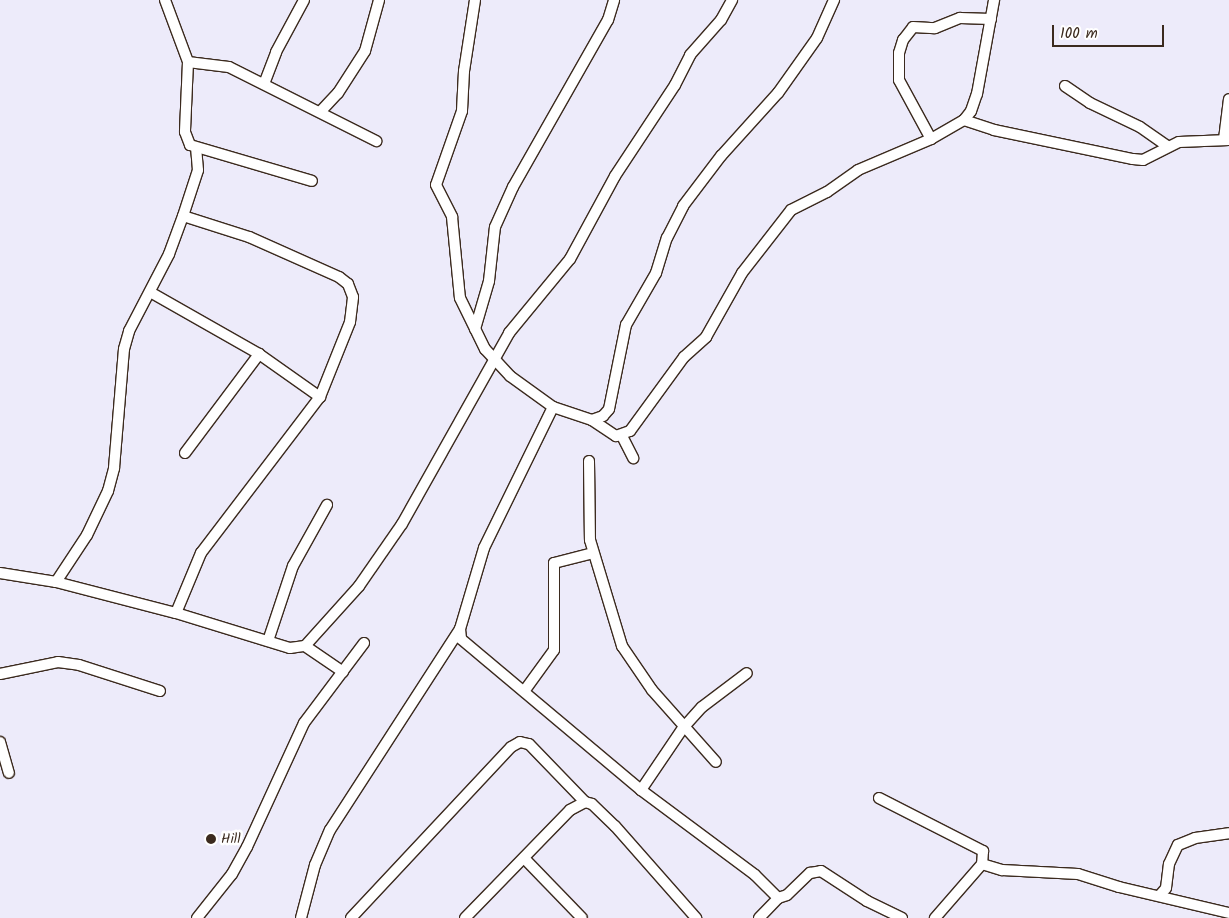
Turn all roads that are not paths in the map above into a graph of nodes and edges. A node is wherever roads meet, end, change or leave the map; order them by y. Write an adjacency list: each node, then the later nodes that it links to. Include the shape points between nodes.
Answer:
1 (165, 0): 10 (street)
2 (304, 0): 11 (street, via 276,52)
3 (379, 0): 14 (street, via 365,52 338,93)
4 (474, 0): 24 (street, via 462,112 436,185 452,217 460,298)
5 (614, 0): 24 (street, via 608,20 513,186 495,227 488,281)
6 (732, 0): 26 (street, via 720,20 690,55 675,85 615,176 570,259 509,334)
7 (834, 0): 29 (street, via 817,38 778,93 721,156 683,206 667,238 656,273 626,325 609,409 603,416)
8 (994, 0): 9 (street)
9 (990, 19): 15 (street, via 977,94 971,112); 16 (street, via 960,18 935,28 913,28 903,40 899,53 899,80)
10 (188, 62): 11 (street, via 229,67); 20 (street, via 185,132 190,145)
11 (264, 84): 14 (street)
12 (1065, 86): 19 (street, via 1090,103 1140,127)
13 (1229, 99): 17 (street)
14 (321, 111): 18 (street)
15 (964, 120): 16 (street); 19 (street, via 994,130 1133,159 1143,160)
16 (931, 139): 30 (street, via 858,170 827,192 791,210 742,273 706,337 684,357 642,416)
17 (1227, 140): 19 (street, via 1195,139)
18 (376, 141)
19 (1167, 146)
20 (196, 148): 21 (street); 22 (street, via 198,170)
21 (312, 181)
22 (183, 216): 23 (street); 27 (street, via 249,237 348,284 353,297 350,322)
23 (150, 292): 25 (street); 37 (street, via 129,331 124,349 114,468 108,490 87,535)
24 (475, 329): 26 (street)
25 (259, 354): 27 (street); 31 (street)
26 (493, 360): 28 (street, via 529,392); 42 (street, via 402,524 358,586)
27 (320, 397): 38 (street, via 201,553)
28 (553, 407): 29 (street); 39 (street, via 484,548)
29 (592, 420): 30 (street, via 616,436)
30 (622, 436): 32 (street)
31 (185, 452)
32 (633, 458)
33 (589, 461): 35 (street, via 589,528)
34 (327, 505): 40 (street, via 294,566)
35 (593, 553): 46 (street, via 554,563 554,650); 48 (street, via 625,652)
36 (0, 573): 37 (street)
37 (56, 582): 38 (street)
38 (176, 613): 40 (street)
39 (460, 629): 46 (street, via 462,639); 63 (street, via 330,830 314,865)
40 (268, 642): 42 (street, via 290,648)
41 (364, 643): 43 (street)
42 (305, 646): 43 (street)
43 (343, 672): 62 (street, via 304,723 260,822 232,874)
44 (748, 673): 48 (street, via 702,707)
45 (0, 674): 47 (street, via 58,662)
46 (525, 690): 52 (street)
47 (160, 691)
48 (683, 728): 50 (street); 52 (street)
49 (0, 742): 51 (street)
50 (716, 762)
51 (9, 773)
52 (642, 790): 59 (street, via 755,875)
53 (879, 798): 57 (street, via 975,846 984,856)
54 (585, 802): 56 (street, via 570,810); 64 (street, via 529,744 520,742 511,747); 66 (street, via 592,804 615,826)
55 (1229, 833): 58 (street, via 1195,838 1178,845 1168,864 1166,888)
56 (524, 858): 61 (street); 65 (street)
57 (982, 864): 58 (street, via 1002,870 1078,874); 69 (street)
58 (1160, 895): 60 (street)
59 (778, 898): 67 (street); 68 (street, via 787,895 810,873 821,871 867,901)
60 (1229, 912)
61 (580, 917)
62 (197, 918)
63 (301, 918)
64 (351, 918)
65 (465, 918)
66 (696, 918)
67 (759, 918)
68 (902, 918)
69 (935, 918)

